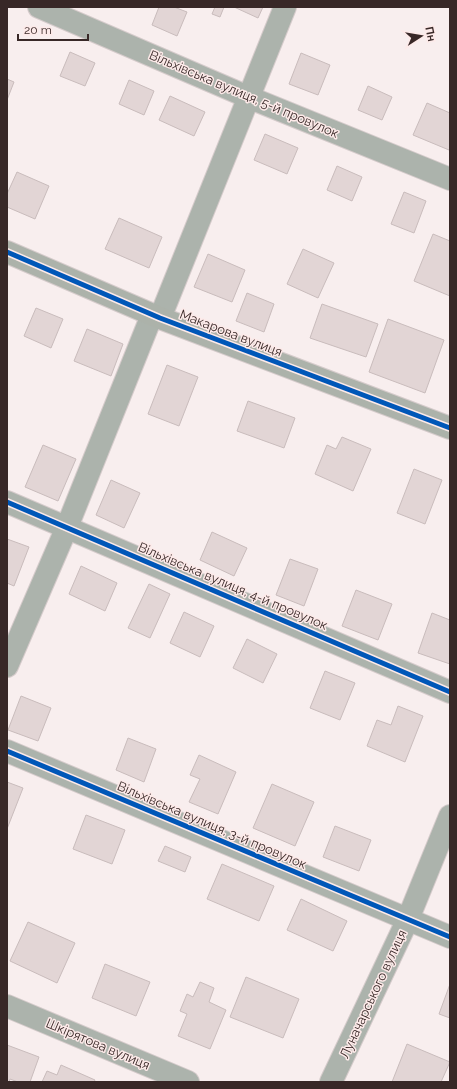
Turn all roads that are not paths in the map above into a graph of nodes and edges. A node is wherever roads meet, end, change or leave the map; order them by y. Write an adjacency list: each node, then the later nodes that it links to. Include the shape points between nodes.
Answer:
1 (39, 7): 3 (street, Вільхівська вулиця, 5-й провулок)
2 (285, 7): 3 (street)
3 (248, 97): 4 (street, Вільхівська вулиця, 5-й провулок); 6 (street)
4 (450, 179)
5 (7, 252): 6 (street, Макарова вулиця)
6 (156, 317): 7 (street, Макарова вулиця); 9 (street)
7 (450, 428)
8 (7, 502): 9 (street, Вільхівська вулиця, 4-й провулок)
9 (67, 527): 10 (street); 11 (street, Вільхівська вулиця, 4-й провулок)
10 (7, 666)
11 (450, 692)
12 (7, 751): 14 (street, Вільхівська вулиця, 3-й провулок)
13 (450, 816): 14 (street, Луначарського вулиця)
14 (408, 919): 15 (street, Вільхівська вулиця, 3-й провулок); 18 (street, Луначарського вулиця)
15 (450, 936)
16 (7, 1006): 17 (street, Шкірятова вулиця)
17 (188, 1082)
18 (331, 1082)

